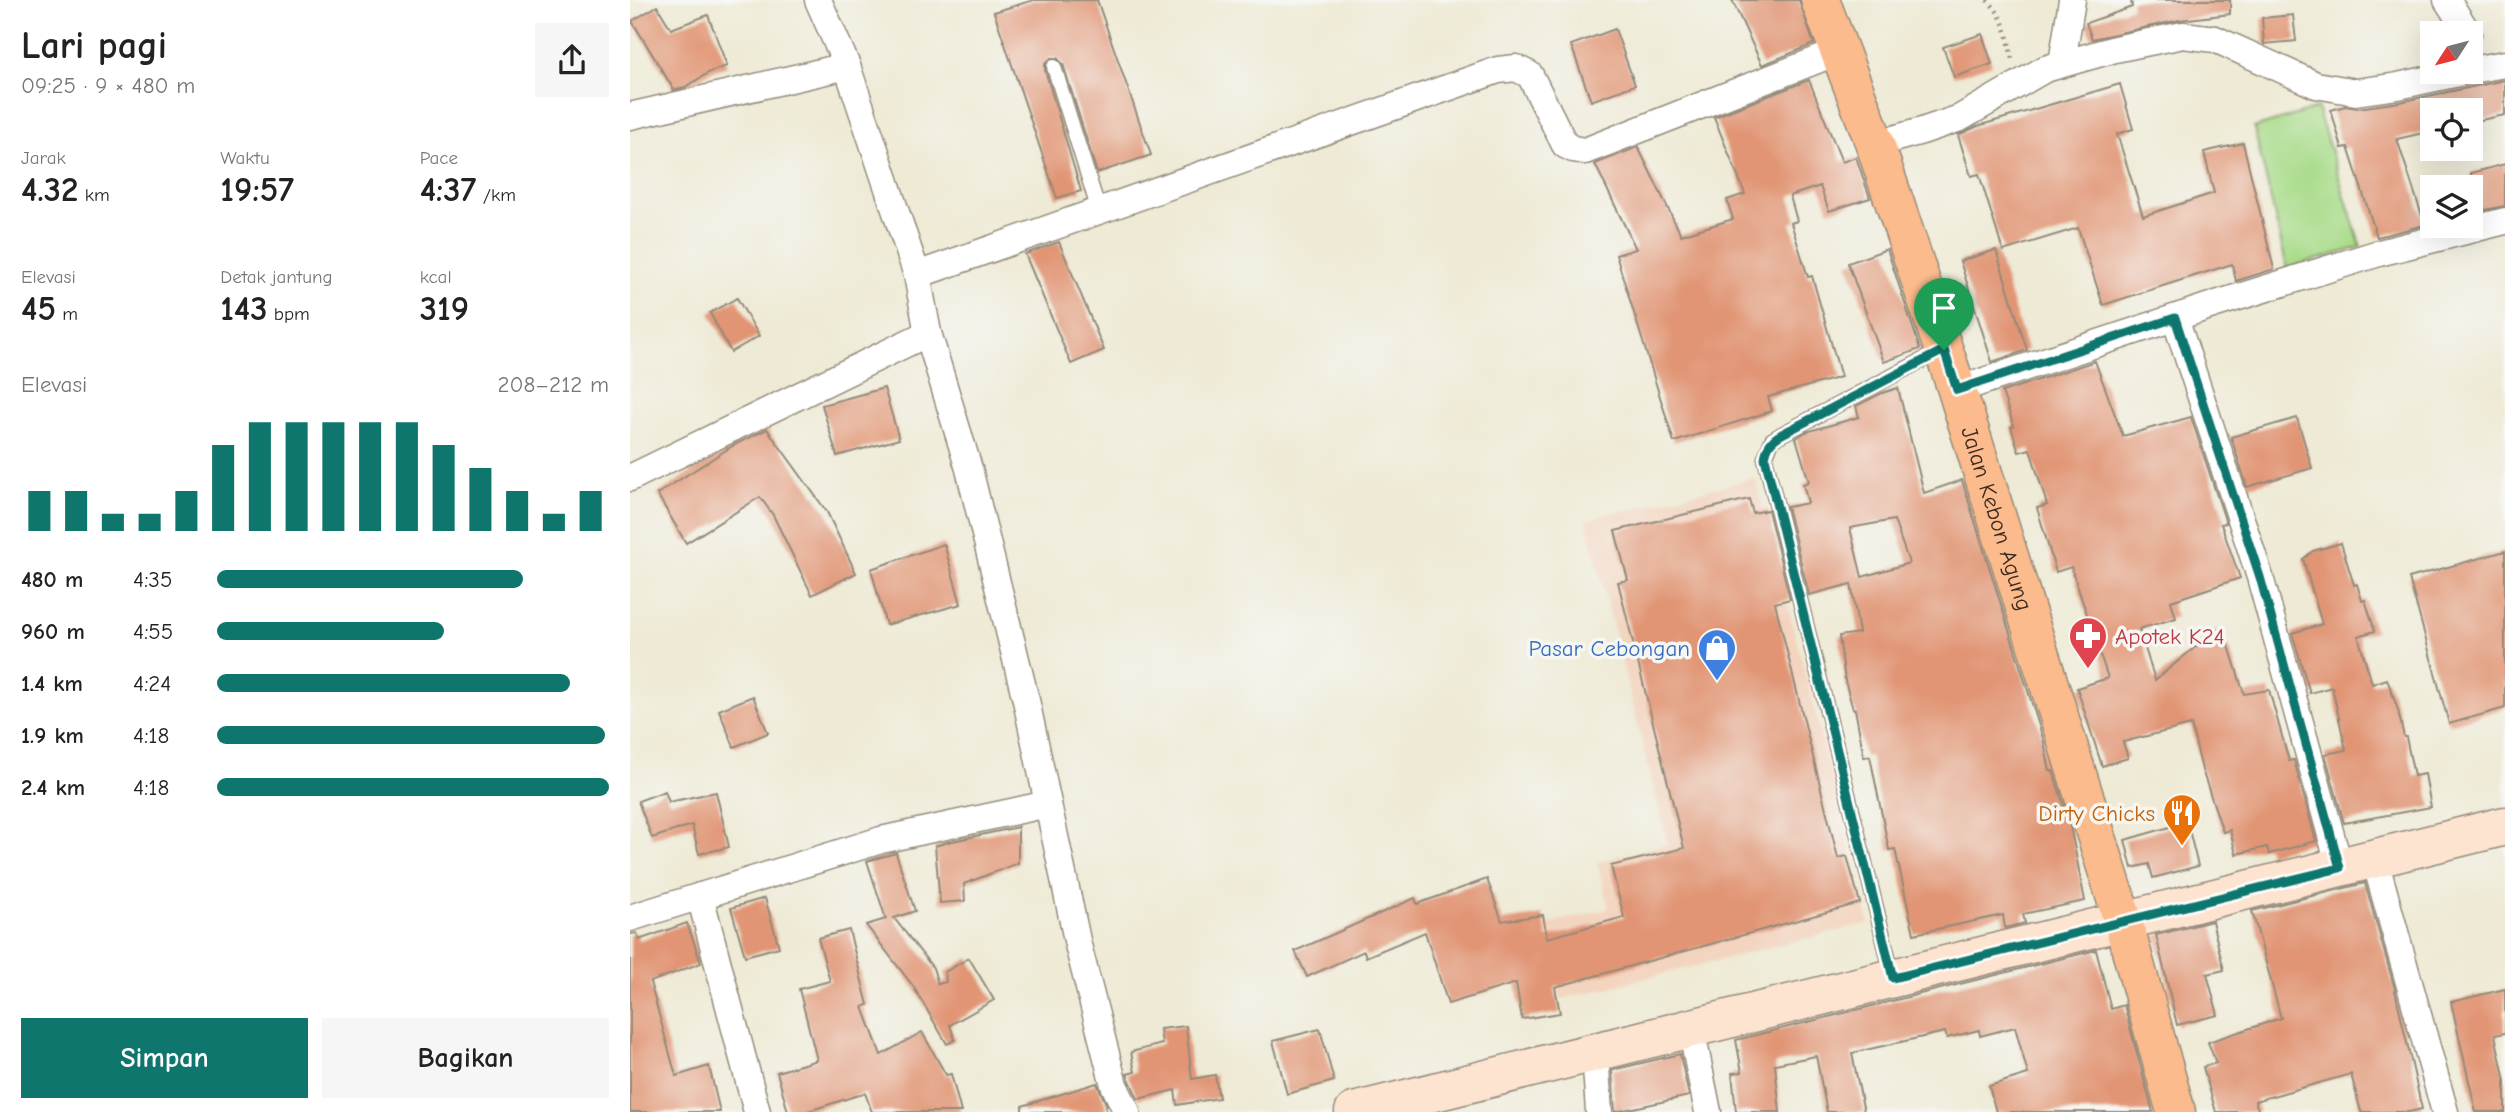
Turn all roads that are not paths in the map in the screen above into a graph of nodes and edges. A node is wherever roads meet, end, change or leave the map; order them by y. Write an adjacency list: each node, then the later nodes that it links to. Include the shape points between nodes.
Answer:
1 (818, 0): 8 (street)
2 (1819, 0): 6 (main road, Jalan Kebon Agung)
3 (2072, 0): 7 (street)
4 (2447, 0): 5 (street)
5 (2460, 21)
6 (1839, 51): 12 (main road, Jalan Kebon Agung); 13 (street, via 1585,151 1565,145 1530,75 1516,68 1498,70)
7 (2062, 63): 10 (street, via 2183,34 2215,39 2316,85 2356,92); 12 (street, via 1960,118)
8 (847, 65): 11 (street); 15 (street)
9 (1054, 66): 13 (lane)
10 (2420, 81)
11 (630, 116)
12 (1875, 144): 18 (main road, Jalan Kebon Agung)
13 (1099, 211): 15 (street)
14 (2505, 221): 16 (street, via 2379,253)
15 (917, 275): 17 (street)
16 (2175, 318): 19 (street); 23 (street)
17 (928, 333): 20 (street); 21 (street, via 969,469)
18 (1944, 350): 19 (main road, Jalan Kebon Agung); 27 (lane, via 1772,440 1765,458)
19 (1957, 390): 26 (main road, Jalan Kebon Agung)
20 (630, 478)
21 (1048, 804): 24 (street, via 881,840); 31 (street, via 1087,983 1114,1085)
22 (2505, 826): 23 (main road)
23 (2358, 864): 26 (main road); 36 (street)
24 (700, 896): 25 (street); 30 (street)
25 (630, 918)
26 (2123, 921): 27 (main road); 35 (main road, Jalan Kebon Agung)
27 (1893, 978): 28 (main road)
28 (1691, 1028): 29 (main road); 34 (street)
29 (1595, 1052): 32 (main road); 33 (street)
30 (757, 1112)
31 (1127, 1112)
32 (1354, 1112)
33 (1599, 1112)
34 (1708, 1112)
35 (2176, 1112)
36 (2445, 1112)

